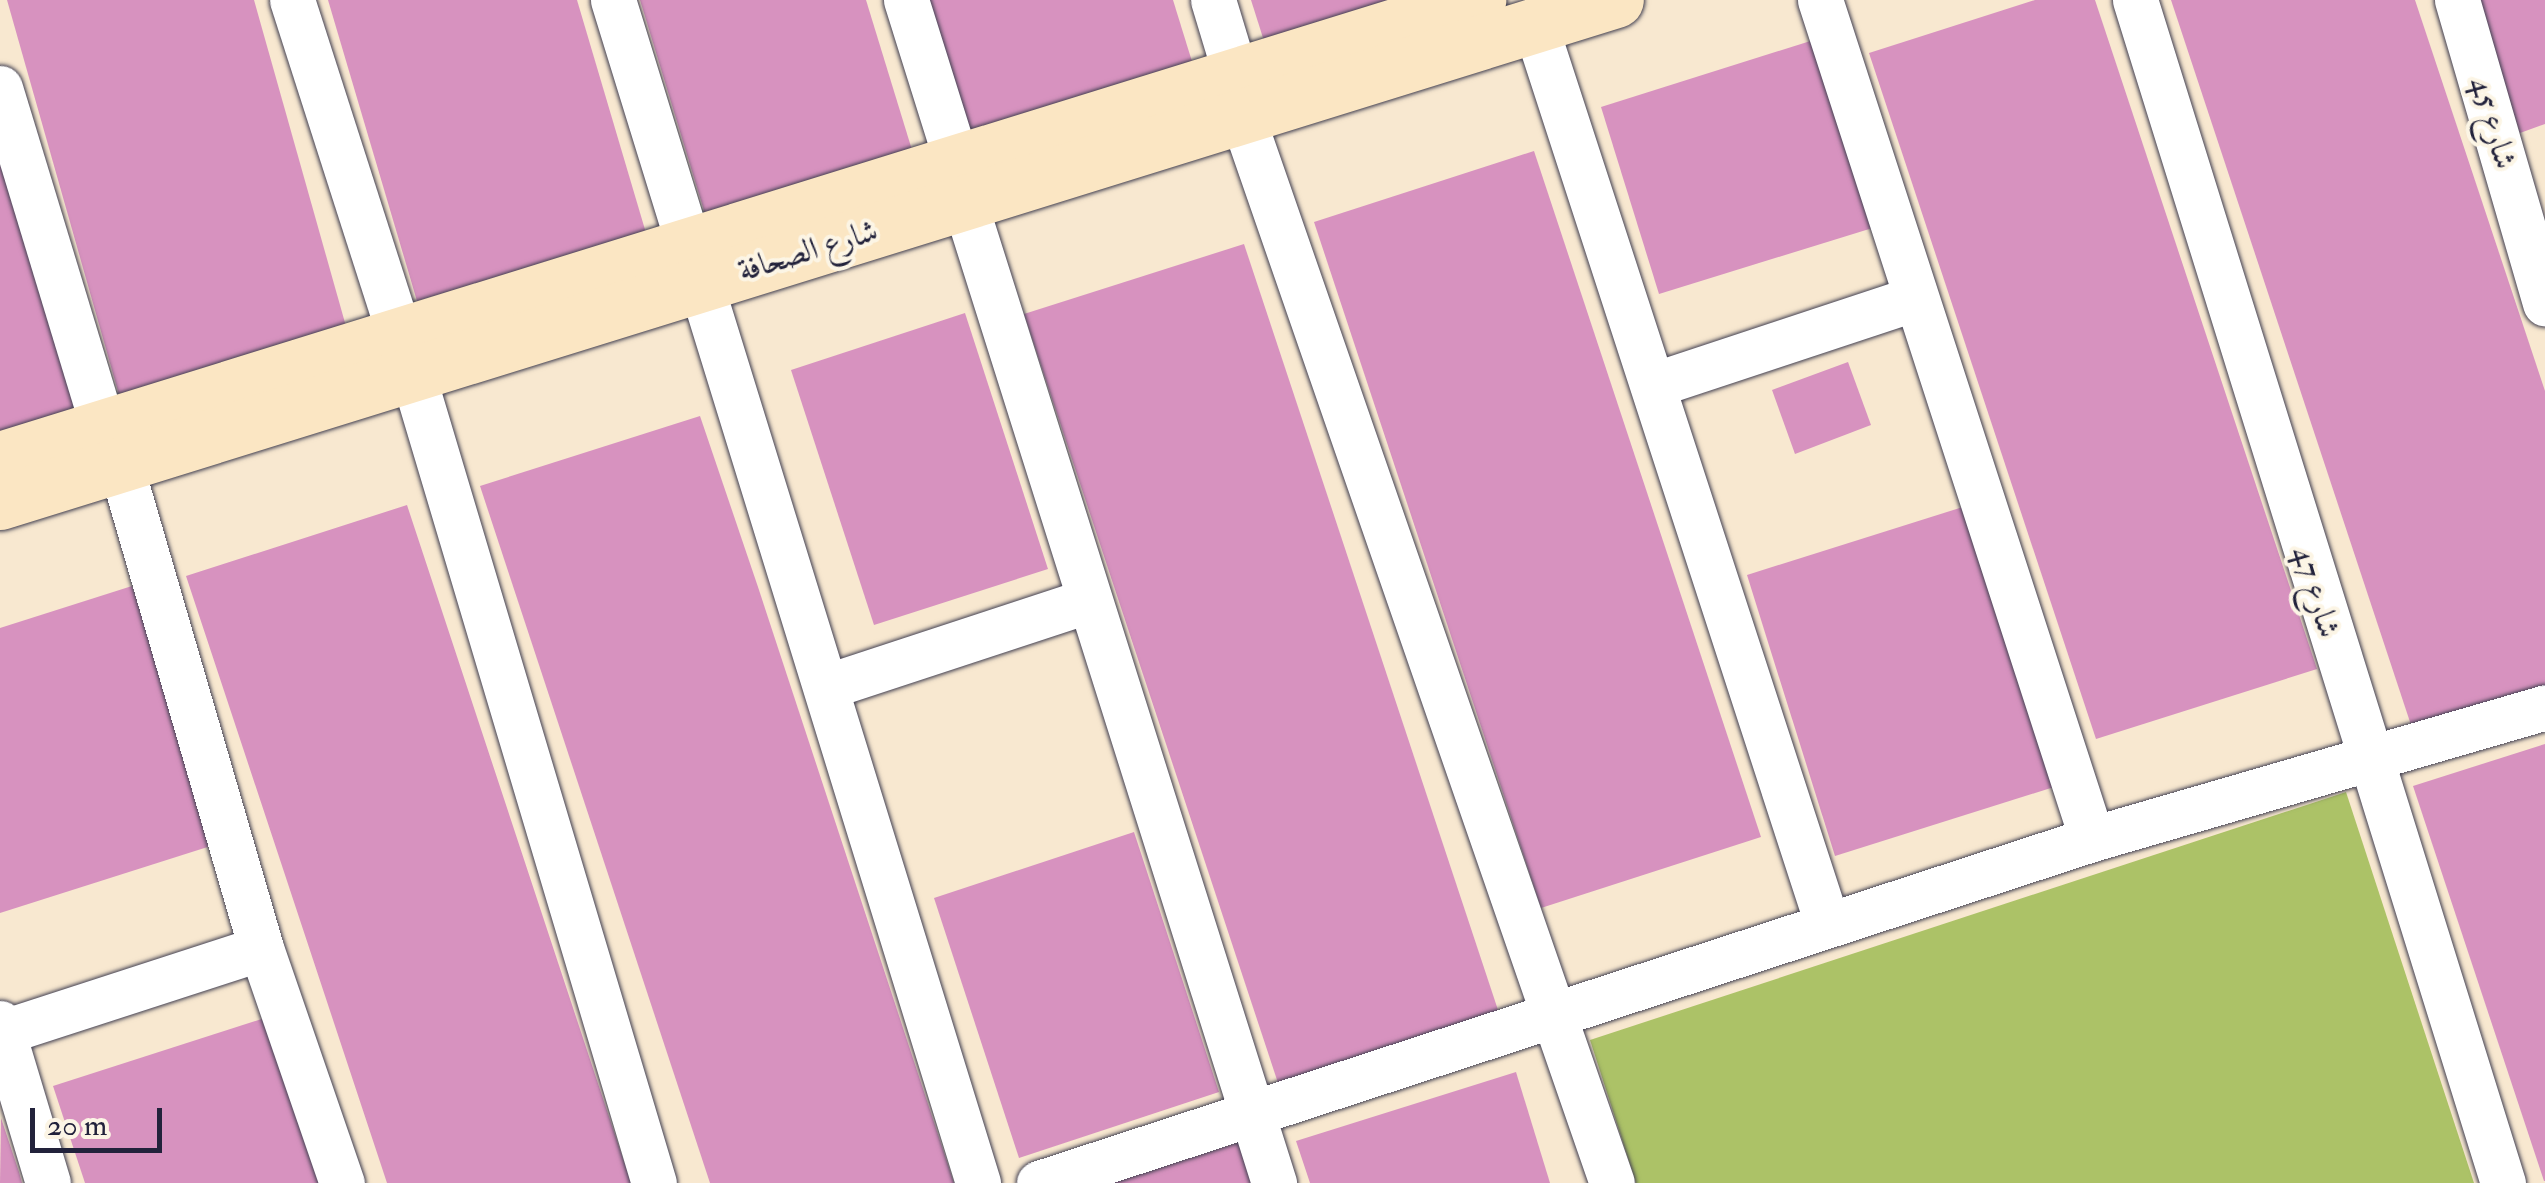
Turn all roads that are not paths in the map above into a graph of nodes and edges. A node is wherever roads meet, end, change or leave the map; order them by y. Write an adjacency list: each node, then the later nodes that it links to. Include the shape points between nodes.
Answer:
1 (292, 0): 17 (street)
2 (613, 0): 14 (street)
3 (906, 0): 13 (street)
4 (1213, 0): 12 (street)
5 (1478, 0): 12 (main road, شارع الصحافة)
6 (1616, 0): 10 (main road, شارع الصحافة)
7 (1820, 0): 15 (street)
8 (2135, 0): 25 (street, شارع 47)
9 (2458, 0): 16 (street, شارع 45)
10 (1535, 25): 12 (main road, شارع الصحافة); 18 (street)
11 (0, 88): 19 (street)
12 (1238, 95): 13 (main road, شارع الصحافة); 29 (street)
13 (961, 182): 14 (main road, شارع الصحافة); 22 (street)
14 (695, 264): 17 (main road, شارع الصحافة); 23 (street)
15 (1913, 300): 18 (street); 26 (street)
16 (2545, 303)
17 (405, 353): 19 (main road, شارع الصحافة); 34 (street)
18 (1654, 386): 27 (street)
19 (111, 445): 20 (main road, شارع الصحافة); 21 (main road, شارع الصحافة); 28 (street)
20 (0, 460)
21 (0, 502)
22 (1086, 601): 23 (street); 31 (street)
23 (828, 686): 35 (street)
24 (2545, 707): 25 (street)
25 (2368, 760): 26 (street); 39 (street, شارع 47)
26 (2092, 840): 27 (street)
27 (1827, 923): 29 (street)
28 (262, 948): 30 (street); 33 (street)
29 (1556, 1015): 31 (street); 38 (street)
30 (2, 1028): 32 (street)
31 (1252, 1112): 36 (street); 37 (street)
32 (48, 1183)
33 (342, 1183)
34 (654, 1183)
35 (978, 1183)
36 (1039, 1183)
37 (1274, 1183)
38 (1612, 1183)
39 (2503, 1183)

